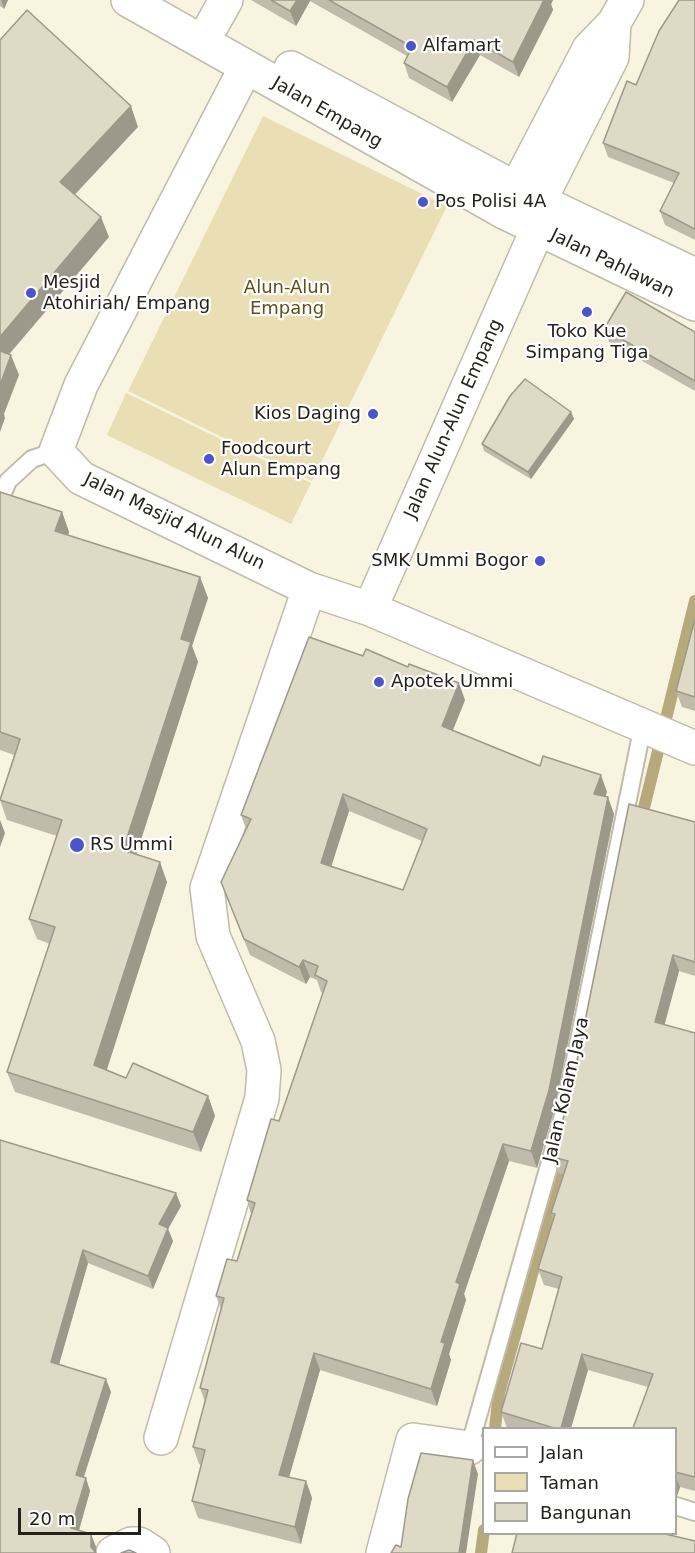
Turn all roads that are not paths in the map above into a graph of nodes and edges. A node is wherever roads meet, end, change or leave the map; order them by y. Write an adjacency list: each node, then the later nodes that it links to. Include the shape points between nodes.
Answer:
1 (128, 0): 5 (street, Jalan Empang)
2 (169, 0): 3 (street, Jalan Empang)
3 (219, 12): 5 (street, Jalan Empang)
4 (620, 12): 6 (street, Jalan Alun-Alun Empang, via 612,57)
5 (249, 57): 6 (street, Jalan Empang); 9 (street, via 81,385)
6 (525, 211): 7 (street, Jalan Pahlawan); 8 (street, Jalan Pahlawan); 12 (street, Jalan Alun-Alun Empang)
7 (695, 275)
8 (695, 304)
9 (56, 451): 10 (lane, via 32,459 8,481); 11 (street, Jalan Masjid Alun Alun, via 81,478)
10 (0, 500)
11 (309, 589): 12 (street, Jalan Masjid Alun Alun); 16 (street, via 207,888 213,936 258,1041 264,1070 262,1098)
12 (370, 609): 13 (street, Jalan Masjid Alun Alun)
13 (665, 735): 15 (lane, Jalan Kolam Jaya)
14 (482, 1427): 17 (lane, Jalan Kolam Jaya)
15 (482, 1427)
16 (161, 1438)
17 (476, 1450): 20 (street, via 413,1440)
18 (677, 1507): 19 (lane)
19 (695, 1512)
20 (383, 1553)

